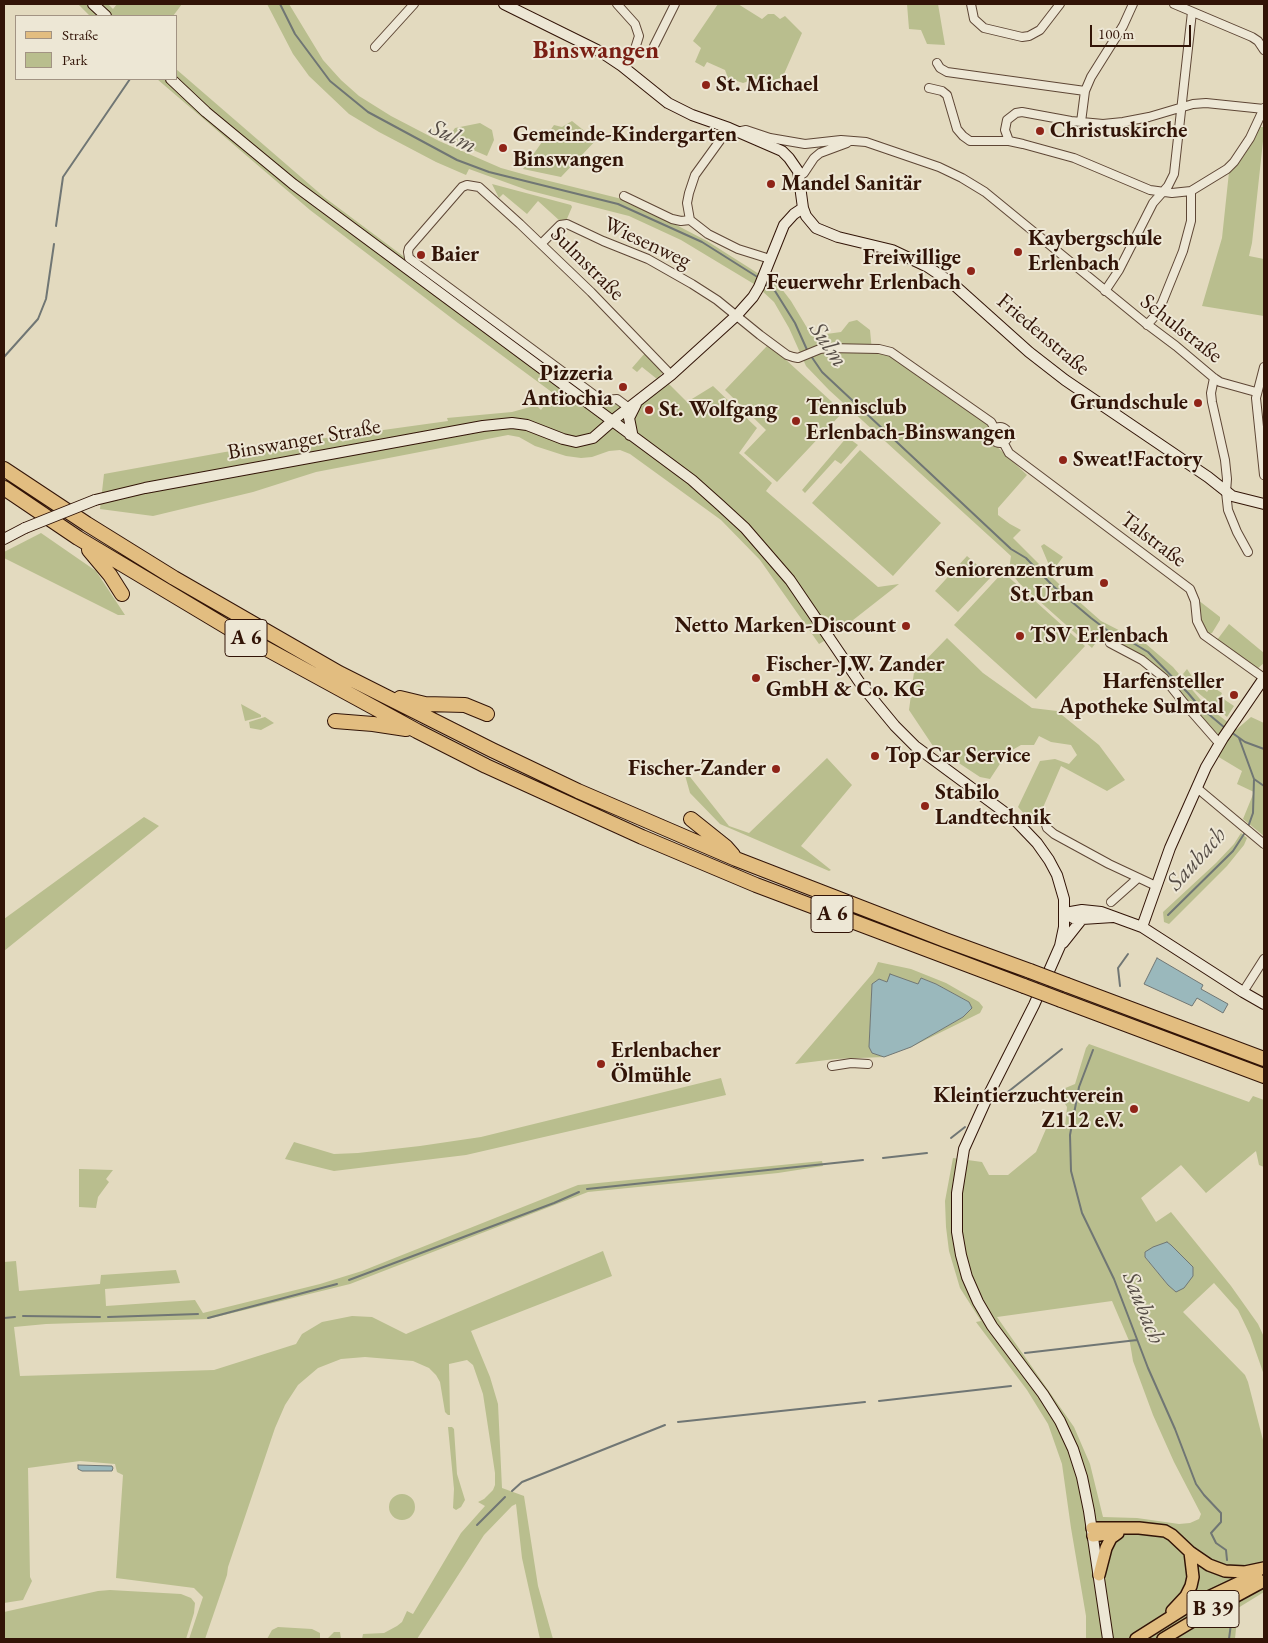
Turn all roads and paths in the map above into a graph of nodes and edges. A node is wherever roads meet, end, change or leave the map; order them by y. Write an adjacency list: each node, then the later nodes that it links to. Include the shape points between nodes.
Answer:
1 (94, 4): 11 (main road)
2 (414, 4): 13 (street)
3 (504, 4): 16 (main road)
4 (617, 4): 16 (street, via 635,24 638,36 634,52)
5 (675, 4): 12 (street)
6 (971, 4): 7 (street, via 974,19 984,28 1022,37 1040,30)
7 (1060, 4)
8 (1133, 4): 19 (street)
9 (1174, 4): 10 (street)
10 (1192, 12): 14 (street, via 1252,37); 20 (street)
11 (105, 15)
12 (654, 46)
13 (375, 47)
14 (1264, 50)
15 (937, 63): 19 (street, via 947,72)
16 (622, 66): 23 (main road, via 668,103)
17 (172, 80): 43 (main road, via 293,184)
18 (929, 88): 25 (street, via 947,95 957,129 966,138 975,142)
19 (1085, 91): 22 (street)
20 (1181, 107): 21 (street, via 1206,103); 22 (street, via 1122,122); 28 (street, via 1174,174)
21 (1264, 109): 27 (street, via 1234,162)
22 (1081, 122): 25 (street, via 1028,112 1016,113 1007,120 1005,130)
23 (733, 130): 24 (street, Schulstraße, via 805,144); 26 (main road, via 782,151); 31 (street, via 695,175 687,203)
24 (853, 140): 26 (street, via 820,153); 34 (street, Schulstraße, via 939,167 975,185)
25 (1009, 141): 28 (street, via 1074,158)
26 (800, 176): 30 (main road)
27 (1191, 191): 28 (street); 36 (street, via 1191,221 1183,251 1162,303)
28 (1161, 192): 34 (street)
29 (624, 196): 31 (street, via 672,218)
30 (803, 208): 33 (main road, via 784,225); 49 (main road, Friedenstraße, via 811,222 824,232 892,250 952,283 1049,368 1208,476)
31 (690, 220): 33 (street, via 708,234 738,249)
32 (542, 243): 35 (street, Wiesenweg, via 560,225 567,224 666,268); 38 (street, Sulmstraße); 42 (street, Sulmstraße, via 479,187 467,185 408,252 409,258 597,397 617,399)
33 (770, 259): 35 (main road, Binswanger Straße, via 753,297)
34 (1106, 291): 36 (street, Schulstraße)
35 (737, 315): 38 (main road, Binswanger Straße); 56 (street, Talstraße, via 787,355 798,358 820,349 891,352 991,422 996,429 1002,427 1008,432 1008,438 1003,442 1009,453 1190,589 1197,621 1204,635)
36 (1147, 325): 39 (street, Schulstraße)
37 (1264, 367): 40 (street)
38 (671, 375): 41 (main road, Binswanger Straße)
39 (1214, 378): 40 (street, Schulstraße); 49 (street, via 1211,393 1225,460)
40 (1256, 392): 45 (street)
41 (637, 401): 42 (main road, Binswanger Straße); 44 (main road, via 629,418)
42 (629, 408): 43 (main road, Binswanger Straße)
43 (611, 422): 44 (main road); 52 (main road, Binswanger Straße, bridge, via 594,438 576,442 527,425 483,426 145,488 95,500)
44 (630, 435): 70 (main road, via 692,480 751,534 790,580 862,686 895,726 915,746 1016,820 1037,843 1049,860 1063,892)
45 (1262, 445): 47 (street)
46 (4, 469): 57 (highway, A 6, via 174,578)
47 (1264, 475)
48 (4, 488): 51 (highway, A 6)
49 (1226, 492): 50 (main road, Friedenstraße, via 1239,499); 53 (street, via 1228,510)
50 (1264, 504)
51 (78, 538): 54 (highway, via 101,562); 60 (highway, A 6, via 230,629)
52 (4, 539)
53 (1248, 552)
54 (122, 594)
55 (1110, 643): 61 (street, via 1142,660 1164,678 1184,704)
56 (1264, 678): 61 (main road)
57 (378, 692): 58 (highway, via 425,704 466,706); 66 (highway, A 6, via 578,791)
58 (487, 714)
59 (335, 721): 60 (highway)
60 (417, 730): 81 (highway, A 6, bridge, via 486,766 642,837 756,884)
61 (1221, 740): 62 (main road)
62 (1197, 788): 65 (street); 68 (main road)
63 (691, 819): 66 (highway, via 726,846)
64 (1045, 822): 67 (street, via 1054,834)
65 (1264, 844)
66 (736, 859): 78 (highway, A 6, bridge)
67 (1138, 878): 68 (street); 69 (street)
68 (1156, 886): 73 (main road)
69 (1111, 902)
70 (1065, 913): 71 (main road, via 1082,910); 72 (main road); 74 (main road)
71 (1114, 917): 72 (main road); 73 (main road)
72 (1082, 919): 74 (main road)
73 (1142, 927): 76 (main road)
74 (1060, 946): 83 (main road, via 968,1140 959,1171 956,1218 967,1277 978,1302 1043,1394 1073,1449 1082,1477)
75 (1264, 959): 76 (street)
76 (1243, 992): 77 (main road)
77 (1264, 1004)
78 (1264, 1059)
79 (868, 1064): 80 (street)
80 (832, 1066)
81 (1264, 1076)
82 (1122, 1531): 83 (main road); 84 (main road, via 1139,1528 1165,1531); 86 (main road, via 1106,1548)
83 (1092, 1532): 86 (main road)
84 (1190, 1552): 85 (main road, via 1210,1566 1225,1571); 88 (main road, via 1191,1586)
85 (1264, 1570): 88 (main road, B 39)
86 (1099, 1575): 89 (main road)
87 (1264, 1581): 91 (main road, B 39)
88 (1162, 1622): 90 (main road, B 39)
89 (1108, 1639)
90 (1136, 1639)
91 (1163, 1639)

